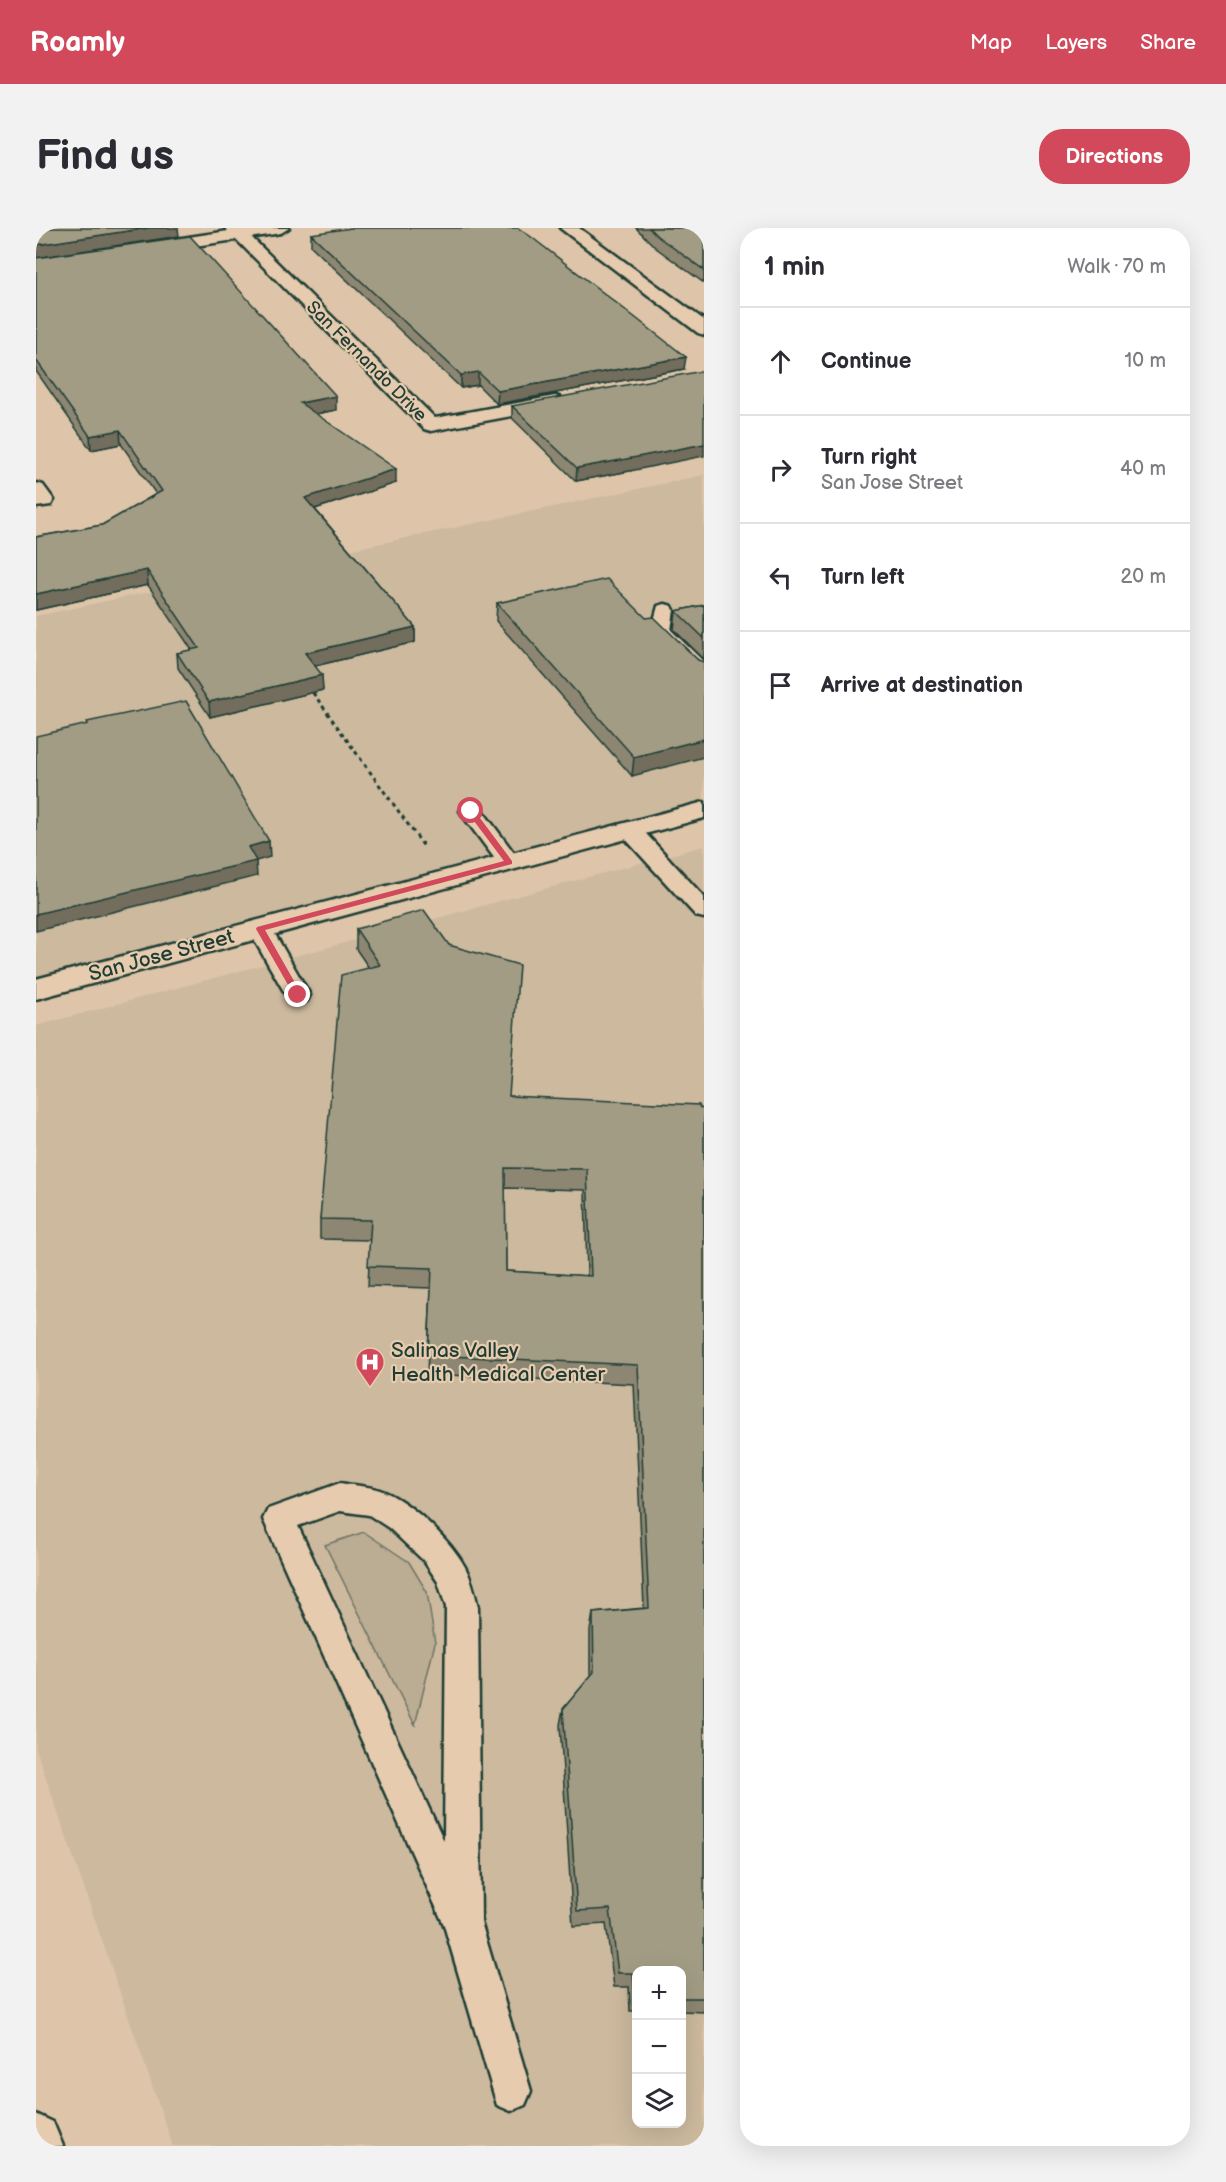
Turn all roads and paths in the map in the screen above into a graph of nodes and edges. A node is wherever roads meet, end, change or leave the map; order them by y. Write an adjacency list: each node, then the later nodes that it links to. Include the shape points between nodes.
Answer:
1 (281, 228): 3 (street)
2 (568, 228): 5 (street)
3 (237, 231): 4 (street); 6 (street, San Fernando Drive, via 431,425)
4 (127, 252)
5 (704, 329)
6 (579, 398)
7 (36, 489): 8 (street, via 42,500)
8 (36, 501)
9 (665, 610): 10 (lane, via 661,630)
10 (704, 673)
11 (313, 693): 15 (path)
12 (704, 810): 14 (street, San Jose Street)
13 (471, 811): 16 (lane)
14 (630, 830): 16 (street, San Jose Street); 17 (lane)
15 (427, 851)
16 (509, 862): 18 (street, San Jose Street)
17 (704, 912)
18 (260, 929): 19 (street, San Jose Street); 20 (lane)
19 (36, 989)
20 (298, 995)
21 (462, 1922): 21 (lane, via 462,1607 453,1576 435,1551 400,1518 376,1502 340,1497 279,1520); 22 (lane)
22 (511, 2091)
23 (36, 2139): 24 (street)
24 (38, 2146)

